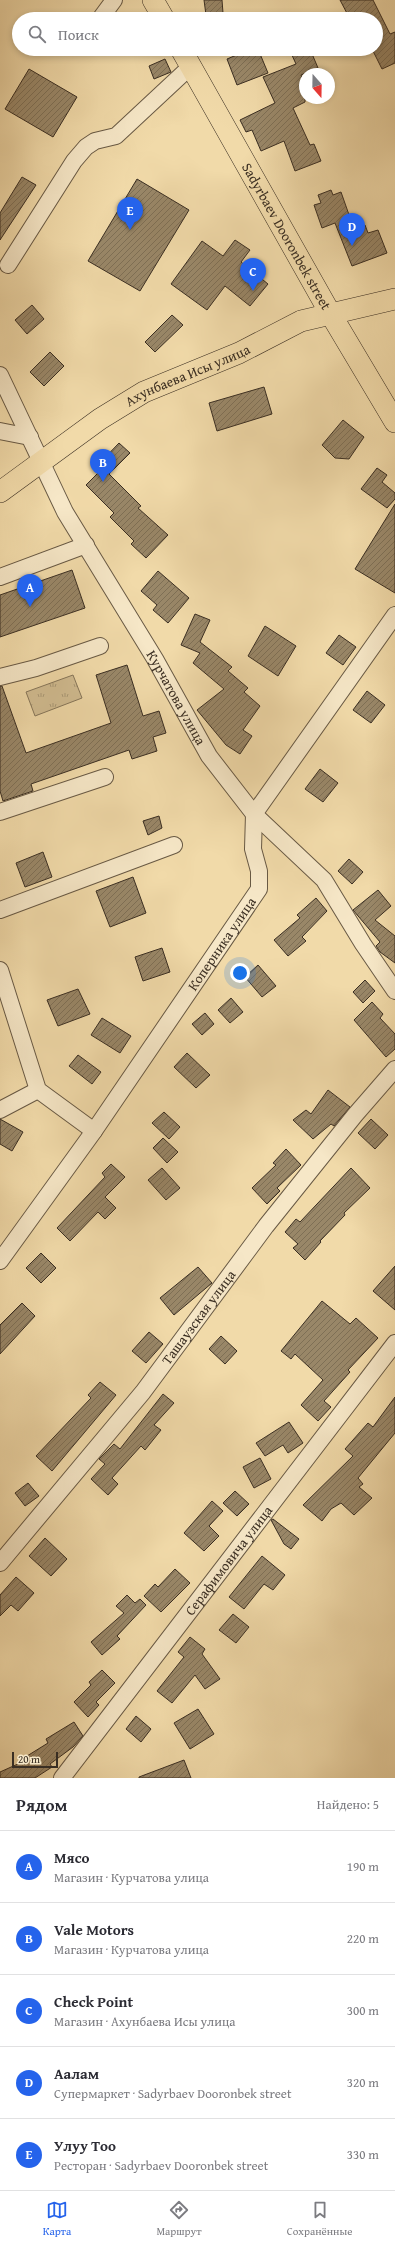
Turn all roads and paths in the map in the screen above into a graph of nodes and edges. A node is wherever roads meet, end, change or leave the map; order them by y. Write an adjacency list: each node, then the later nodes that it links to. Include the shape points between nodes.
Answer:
1 (114, 0): 3 (street)
2 (153, 0): 4 (main road)
3 (105, 12)
4 (160, 12)
5 (186, 58): 6 (street, via 116,136 95,141 86,147 74,161); 8 (main road, Sadyrbaev Dooronbek street)
6 (8, 265)
7 (395, 299): 8 (main road, Ахунбаева Исы улица)
8 (330, 313): 10 (main road, Sadyrbaev Dooronbek street); 13 (main road, Ахунбаева Исы улица, via 301,321 239,353 144,392 100,418)
9 (0, 375): 12 (street, Курчатова улица)
10 (395, 422)
11 (0, 431): 12 (street)
12 (30, 437): 13 (street, Курчатова улица)
13 (42, 462): 14 (main road, Ахунбаева Исы улица); 15 (street, Курчатова улица, via 64,512)
14 (0, 492)
15 (86, 545): 16 (street); 22 (street, Курчатова улица, via 155,658 209,756)
16 (0, 577)
17 (395, 615): 22 (street)
18 (100, 646): 19 (street, via 36,668)
19 (0, 677)
20 (105, 777): 21 (street)
21 (0, 812)
22 (254, 814): 26 (street, Курчатова улица, via 324,880); 30 (street, Коперника улица, via 253,850 259,872 259,889)
23 (174, 845): 24 (street)
24 (0, 910)
25 (0, 970): 28 (street)
26 (395, 991)
27 (395, 1069): 33 (street, Ташаузская улица, via 266,1226 143,1392)
28 (38, 1090): 29 (street); 30 (street)
29 (0, 1110)
30 (94, 1131): 31 (street, Коперника улица)
31 (0, 1261)
32 (395, 1343): 34 (street, Серафимовича улица)
33 (0, 1563)
34 (62, 1778)

